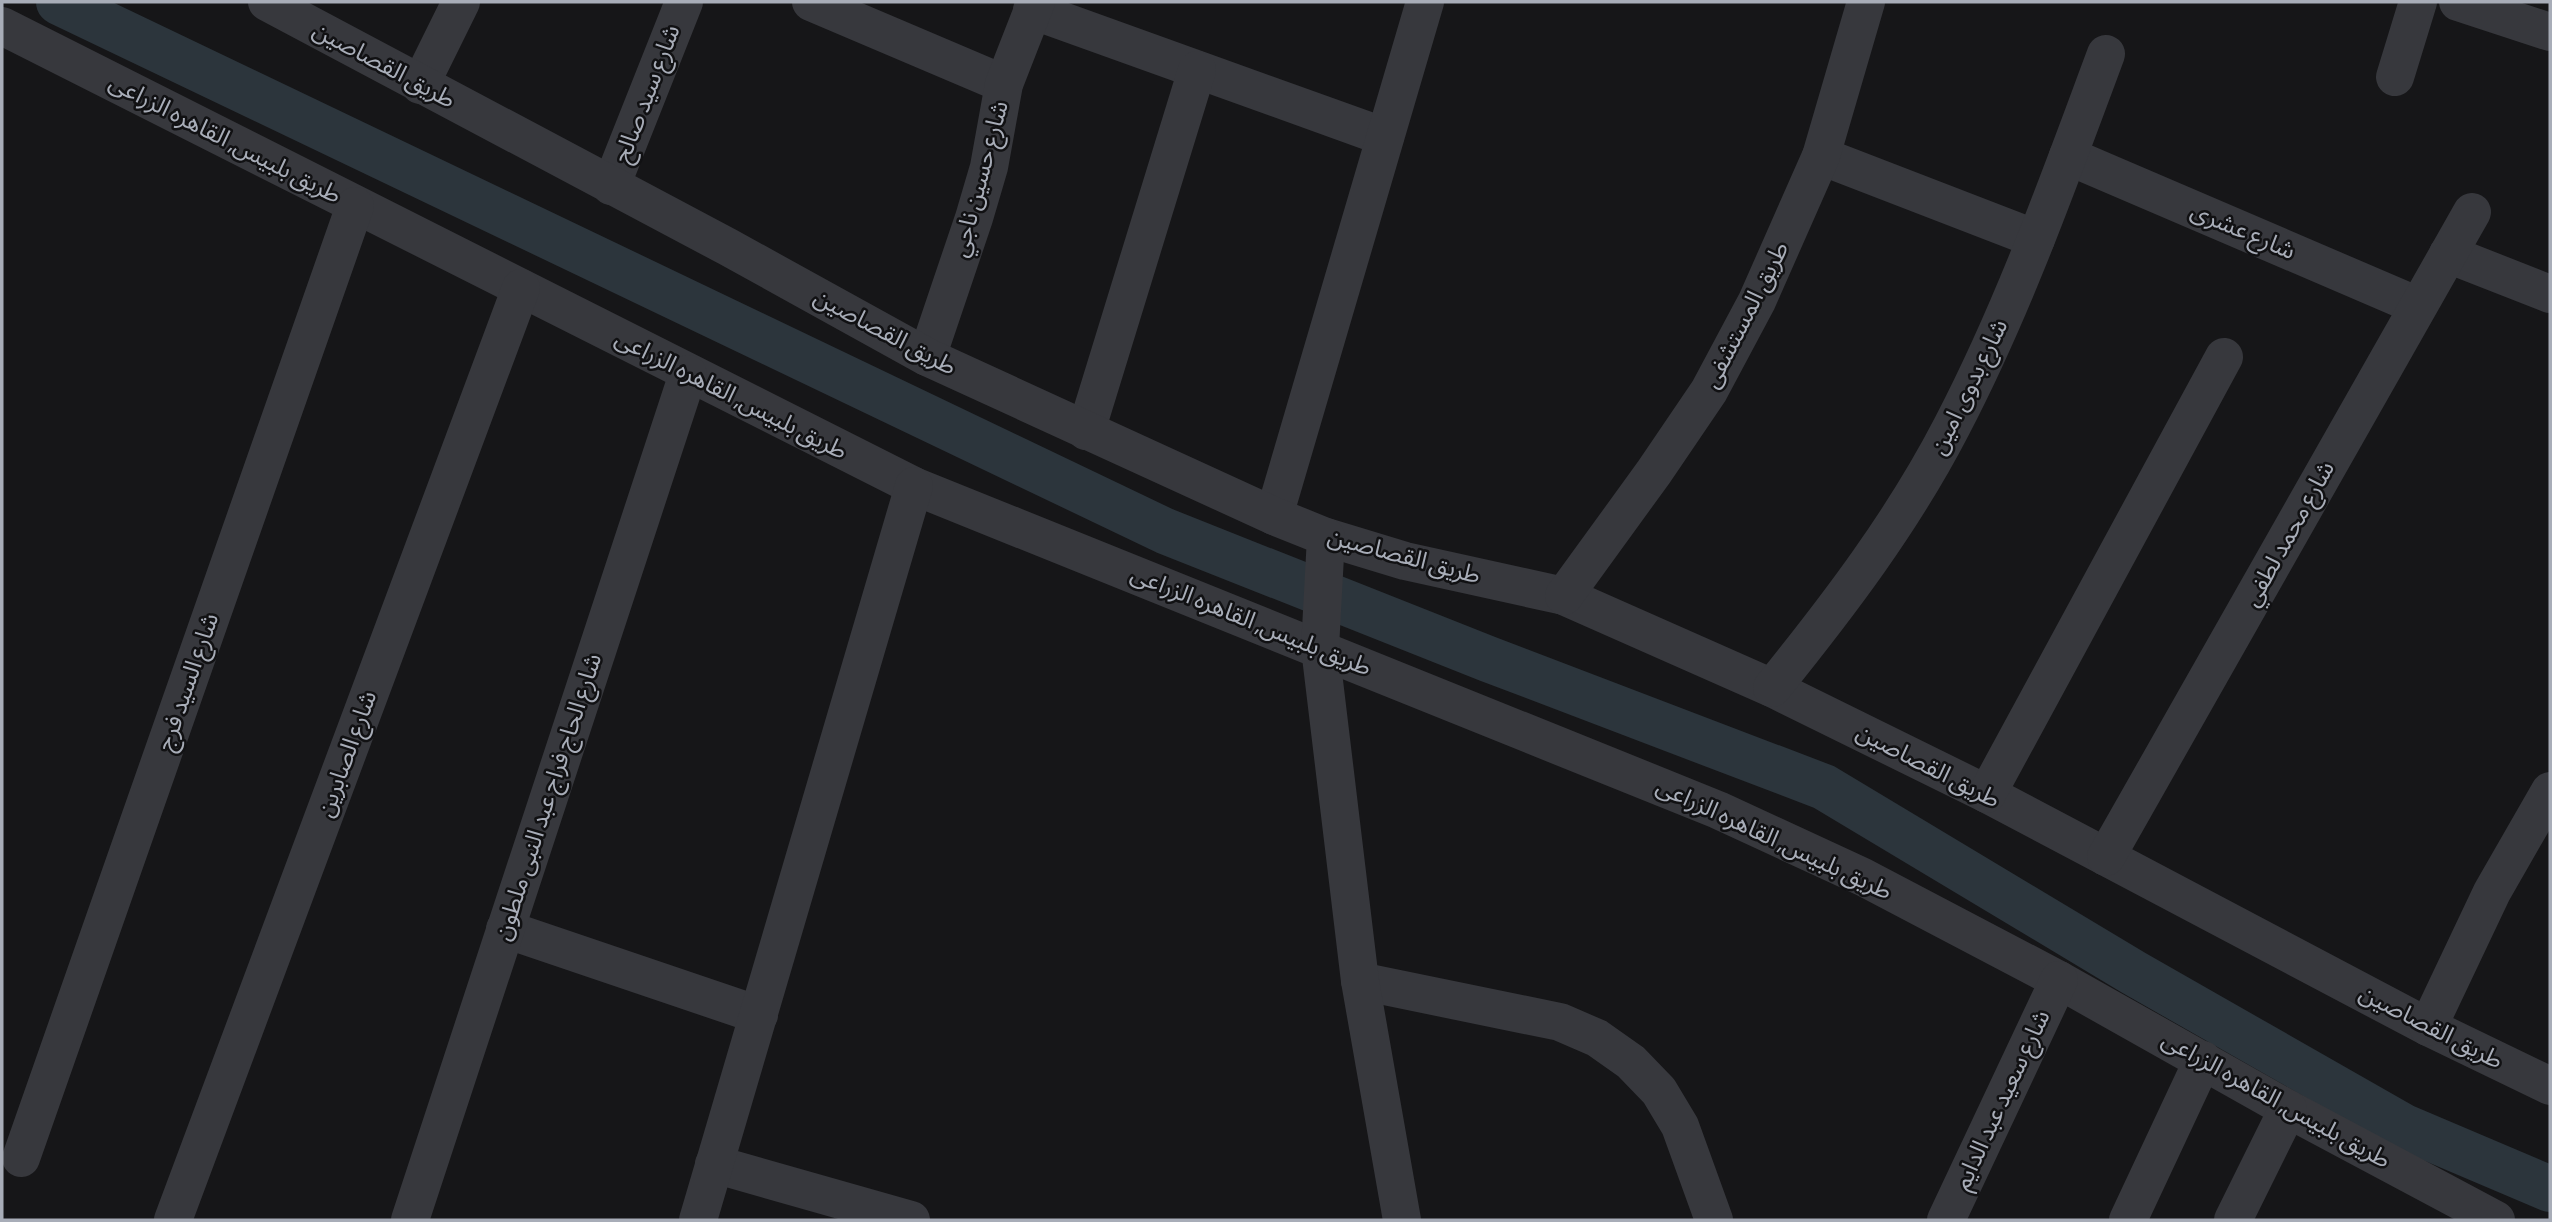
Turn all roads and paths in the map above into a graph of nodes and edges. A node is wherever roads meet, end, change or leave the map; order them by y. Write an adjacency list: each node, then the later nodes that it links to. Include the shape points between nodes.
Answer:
1 (267, 2): 16 (street, طريق القصاصين)
2 (461, 2): 16 (street)
3 (684, 2): 20 (street, شارع سيد صالح)
4 (811, 2): 15 (street)
5 (1425, 2): 17 (street)
6 (1866, 2): 18 (street, طريق المستشفى)
7 (2418, 2): 14 (street)
8 (2458, 2): 11 (street)
9 (1034, 6): 13 (street); 15 (street, شارع حسين ناجي)
10 (2, 26): 21 (street, طريق بلبيس, القاهره الزراعى)
11 (2550, 33)
12 (2106, 54): 19 (street, شارع بدوى امين)
13 (1197, 70): 17 (street); 31 (street)
14 (2395, 77)
15 (1004, 84): 28 (street, شارع حسين ناجي, via 978,205)
16 (421, 85): 20 (street, طريق القصاصين)
17 (1385, 136): 33 (street)
18 (1821, 156): 23 (street); 35 (street, طريق المستشفى, via 1757,301 1709,391)
19 (2068, 156): 23 (street, شارع بدوى امين); 27 (street, شارع عشرى)
20 (611, 186): 28 (street, طريق القصاصين)
21 (355, 206): 25 (street, طريق بلبيس, القاهره الزراعى); 49 (street, شارع السيد فرج)
22 (2472, 212): 24 (street, شارع محمد لطفي)
23 (2036, 239): 37 (street, شارع بدوى امين, via 1952,428 1900,517 1841,603)
24 (2448, 254): 26 (street); 27 (street, شارع محمد لطفي)
25 (522, 288): 30 (street, طريق بلبيس, القاهره الزراعى); 51 (street, شارع الصابرين)
26 (2550, 294)
27 (2418, 306): 40 (street, شارع محمد لطفي)
28 (927, 357): 31 (street, طريق القصاصين)
29 (2224, 357): 39 (street)
30 (688, 374): 32 (street, طريق بلبيس, القاهره الزراعى); 41 (street, شارع الحاج فراج عبد النبى ملطون)
31 (1086, 431): 33 (street, طريق القصاصين)
32 (914, 486): 36 (street, طريق بلبيس, القاهره الزراعى); 44 (street)
33 (1274, 516): 34 (street, طريق القصاصين)
34 (1325, 546): 35 (street, طريق القصاصين); 36 (street)
35 (1564, 596): 37 (street, طريق القصاصين)
36 (1320, 636): 42 (street, طريق بلبيس, القاهره الزراعى, via 1863,877); 43 (street)
37 (1772, 688): 39 (street, طريق القصاصين)
38 (2550, 791): 45 (street, via 2492,892)
39 (1987, 794): 40 (street, طريق القصاصين)
40 (2106, 857): 45 (street, طريق القصاصين)
41 (505, 929): 44 (street); 52 (street, شارع الحاج فراج عبد النبى ملطون)
42 (2059, 980): 46 (street, طريق بلبيس, القاهره الزراعى); 57 (street, شارع سعيد عبد الدايم)
43 (1360, 981): 55 (street); 56 (street, via 1560,1022 1609,1046 1659,1091 1680,1126)
44 (759, 1015): 50 (street)
45 (2428, 1027): 47 (street, طريق القصاصين)
46 (2203, 1060): 48 (street, طريق بلبيس, القاهره الزراعى); 58 (street)
47 (2550, 1086)
48 (2288, 1109): 59 (street); 60 (street, طريق بلبيس, القاهره الزراعى)
49 (21, 1158)
50 (714, 1164): 53 (street); 54 (street)
51 (173, 1220)
52 (410, 1220)
53 (698, 1220)
54 (911, 1220)
55 (1402, 1220)
56 (1714, 1220)
57 (1946, 1220)
58 (2128, 1220)
59 (2233, 1220)
60 (2496, 1220)

